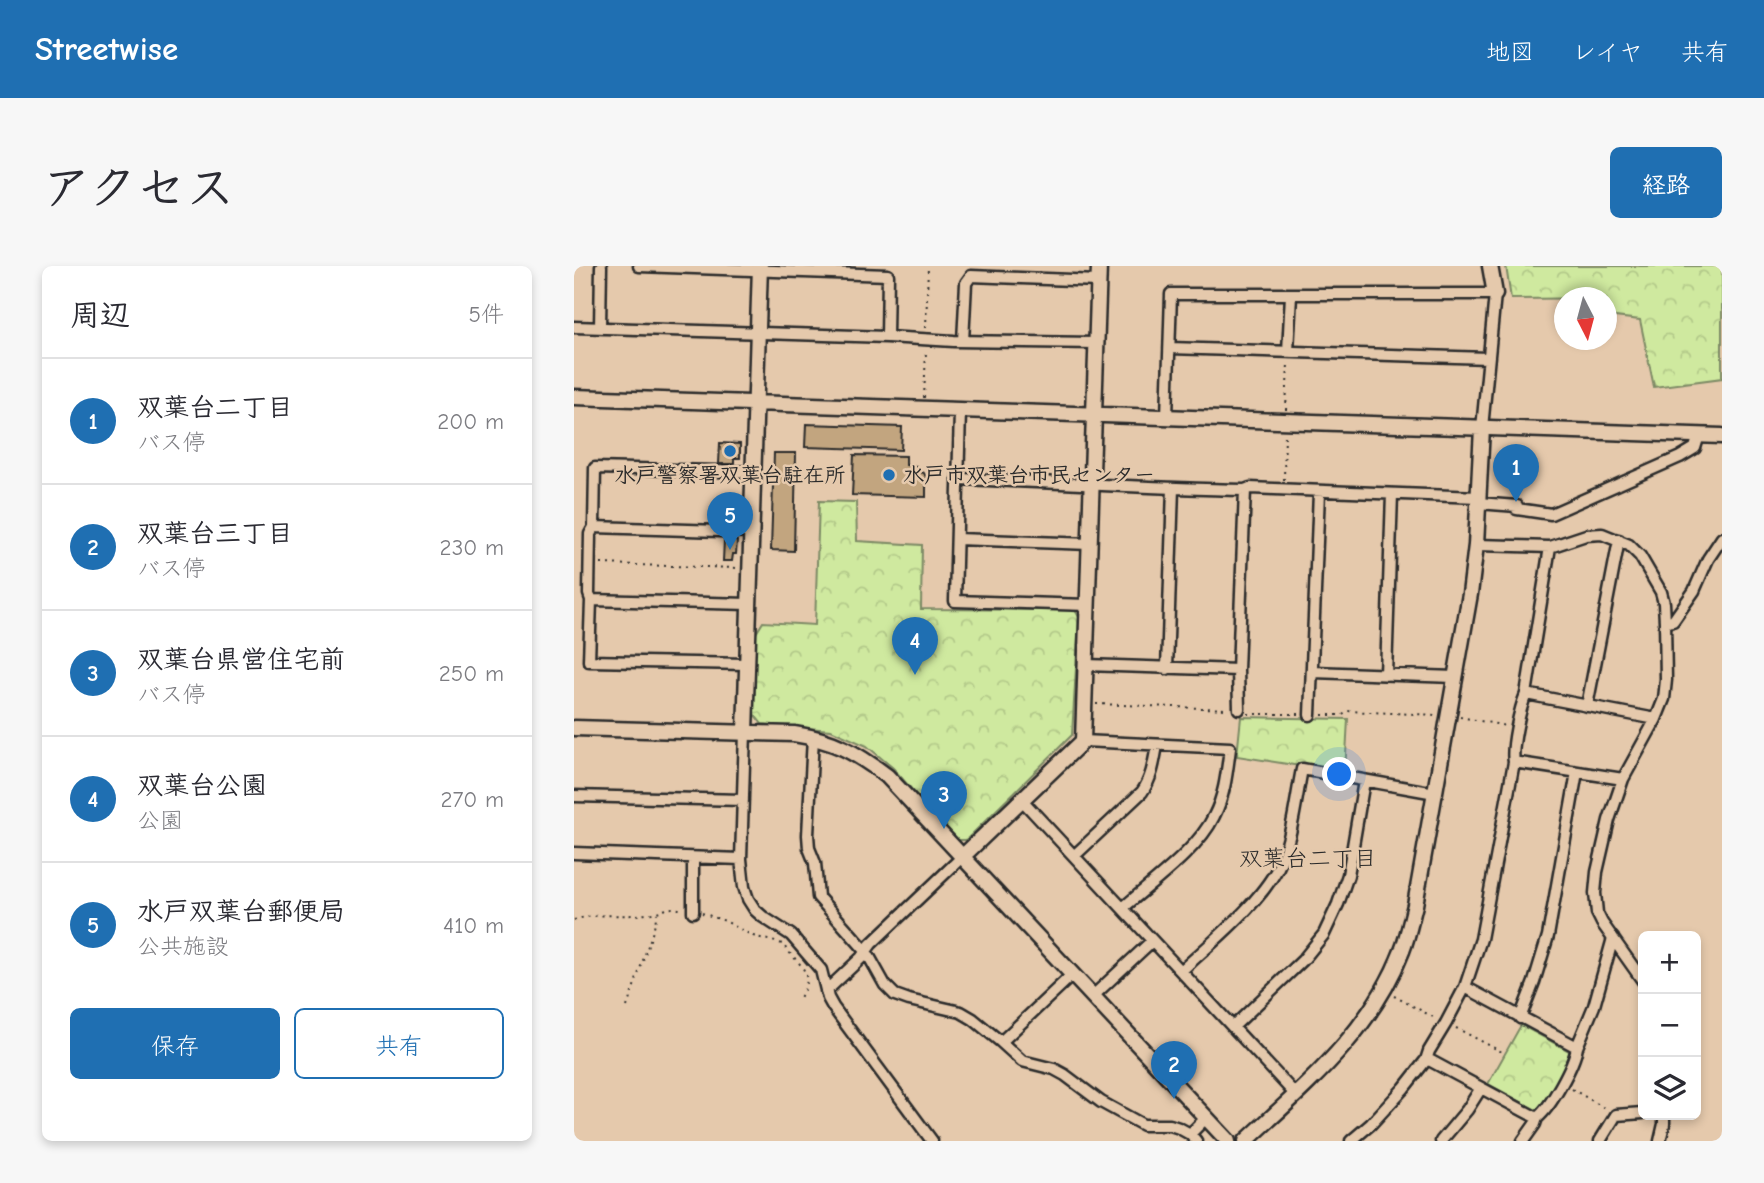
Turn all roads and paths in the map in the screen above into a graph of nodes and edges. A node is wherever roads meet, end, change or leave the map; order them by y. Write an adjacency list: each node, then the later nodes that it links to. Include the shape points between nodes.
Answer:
1 (601, 266): 9 (street)
2 (639, 266): 4 (street)
3 (1490, 266): 6 (street)
4 (760, 268): 10 (street); 11 (street, via 888,275)
5 (1099, 273): 12 (street, via 971,276 966,283); 13 (street)
6 (1495, 294): 7 (street); 16 (street)
7 (1291, 295): 14 (street, via 1171,294); 15 (street)
8 (574, 327): 9 (street)
9 (600, 327): 10 (street)
10 (758, 333): 11 (street); 18 (street)
11 (887, 337): 12 (street)
12 (963, 341): 13 (street)
13 (1096, 343): 21 (street)
14 (1170, 348): 15 (street); 22 (street)
15 (1288, 354): 16 (street); 19 (path)
16 (1488, 358): 23 (street)
17 (574, 397): 18 (street)
18 (756, 403): 20 (street); 27 (street)
19 (1286, 408)
20 (960, 411): 21 (street); 28 (street)
21 (1094, 415): 22 (street); 29 (street)
22 (1167, 417): 23 (street)
23 (1482, 428): 25 (street); 35 (street)
24 (1285, 434): 31 (path)
25 (1699, 435): 26 (street); 35 (street, via 1696,447 1680,457 1551,514)
26 (1722, 436)
27 (753, 472): 36 (street, via 595,468); 37 (street)
28 (958, 480): 29 (street); 39 (street)
29 (1093, 483): 30 (street); 41 (street)
30 (1172, 488): 32 (street); 52 (street)
31 (1283, 489): 32 (street); 33 (street)
32 (1245, 490): 53 (street)
33 (1319, 492): 34 (street); 54 (street)
34 (1392, 494): 35 (street); 55 (street)
35 (1478, 500): 42 (street)
36 (594, 527): 37 (street); 44 (street)
37 (751, 532): 47 (street)
38 (1722, 538): 49 (street, via 1694,591 1673,621)
39 (957, 539): 41 (street); 48 (street, via 955,601)
40 (1619, 540): 43 (street, via 1586,535); 49 (street, via 1640,556 1661,592); 58 (street)
41 (1090, 544): 48 (street)
42 (1476, 545): 43 (street); 56 (street)
43 (1550, 547): 57 (street)
44 (590, 563): 45 (path); 46 (street)
45 (738, 568)
46 (591, 600): 47 (street); 50 (street, via 589,661)
47 (749, 604): 50 (street)
48 (1088, 605): 51 (street)
49 (1665, 622): 61 (street, via 1666,681)
50 (747, 664): 63 (street)
51 (1086, 665): 52 (street); 65 (street)
52 (1167, 668): 53 (street)
53 (1238, 670): 59 (street)
54 (1313, 671): 55 (street); 60 (street)
55 (1386, 675): 56 (street)
56 (1455, 677): 71 (street)
57 (1525, 694): 58 (street); 67 (street)
58 (1587, 706): 61 (street)
59 (1239, 709)
60 (1310, 715)
61 (1656, 719): 69 (street)
62 (574, 727): 63 (street)
63 (745, 732): 64 (street); 74 (street)
64 (813, 737): 77 (street, via 860,756 887,776); 86 (street, via 808,835 818,897)
65 (1083, 741): 66 (street); 73 (street)
66 (1157, 745): 76 (street, via 1152,774 1142,792); 80 (street, via 1230,748 1226,779 1214,818 1195,845)
67 (1514, 762): 68 (street); 90 (street, via 1480,939)
68 (1577, 772): 69 (street); 95 (street, via 1548,936)
69 (1623, 779): 84 (street, via 1609,820 1595,893 1597,913)
70 (1364, 781): 71 (street); 87 (street, via 1302,769 1282,860 1245,911); 96 (street, via 1348,875 1324,934)
71 (1435, 793): 102 (street, via 1415,905 1392,973 1349,1041)
72 (574, 796): 74 (street)
73 (1021, 799): 76 (street); 77 (street)
74 (743, 800): 79 (street)
75 (574, 853): 78 (street)
76 (1074, 856): 80 (street)
77 (962, 857): 86 (street); 88 (street)
78 (693, 858): 79 (street); 82 (street)
79 (741, 859): 91 (street, via 744,887 755,910 791,935 821,970)
80 (1123, 908): 85 (street)
81 (657, 912): 82 (path, via 671,907); 83 (path); 94 (path)
82 (692, 912): 93 (path, via 783,944 803,966 807,983)
83 (574, 920)
84 (1613, 938): 89 (street); 98 (street)
85 (1152, 941): 87 (street); 92 (street)
86 (866, 951): 91 (street); 97 (street, via 895,995 961,1012)
87 (1181, 971): 96 (street)
88 (1073, 974): 92 (street); 97 (street)
89 (1638, 974)
90 (1465, 987): 95 (street); 99 (street)
91 (826, 991): 109 (street, via 833,1007)
92 (1093, 996): 105 (street)
93 (798, 1001)
94 (627, 1007)
95 (1520, 1018): 98 (street)
96 (1233, 1027): 102 (street)
97 (1001, 1042): 108 (street, via 1022,1062 1065,1074 1101,1102 1143,1125 1171,1125)
98 (1577, 1048): 100 (street)
99 (1426, 1060): 101 (street); 112 (street)
100 (1562, 1084): 103 (path); 106 (street)
101 (1481, 1088): 106 (street); 113 (street)
102 (1295, 1094): 111 (street)
103 (1611, 1111)
104 (1638, 1113): 115 (street, via 1616,1115)
105 (1206, 1118): 108 (street); 110 (street)
106 (1537, 1118): 114 (street)
107 (1664, 1120): 116 (street)
108 (1193, 1138)
109 (932, 1141)
110 (1228, 1141)
111 (1246, 1141)
112 (1351, 1141)
113 (1441, 1141)
114 (1523, 1141)
115 (1600, 1141)
116 (1660, 1141)

